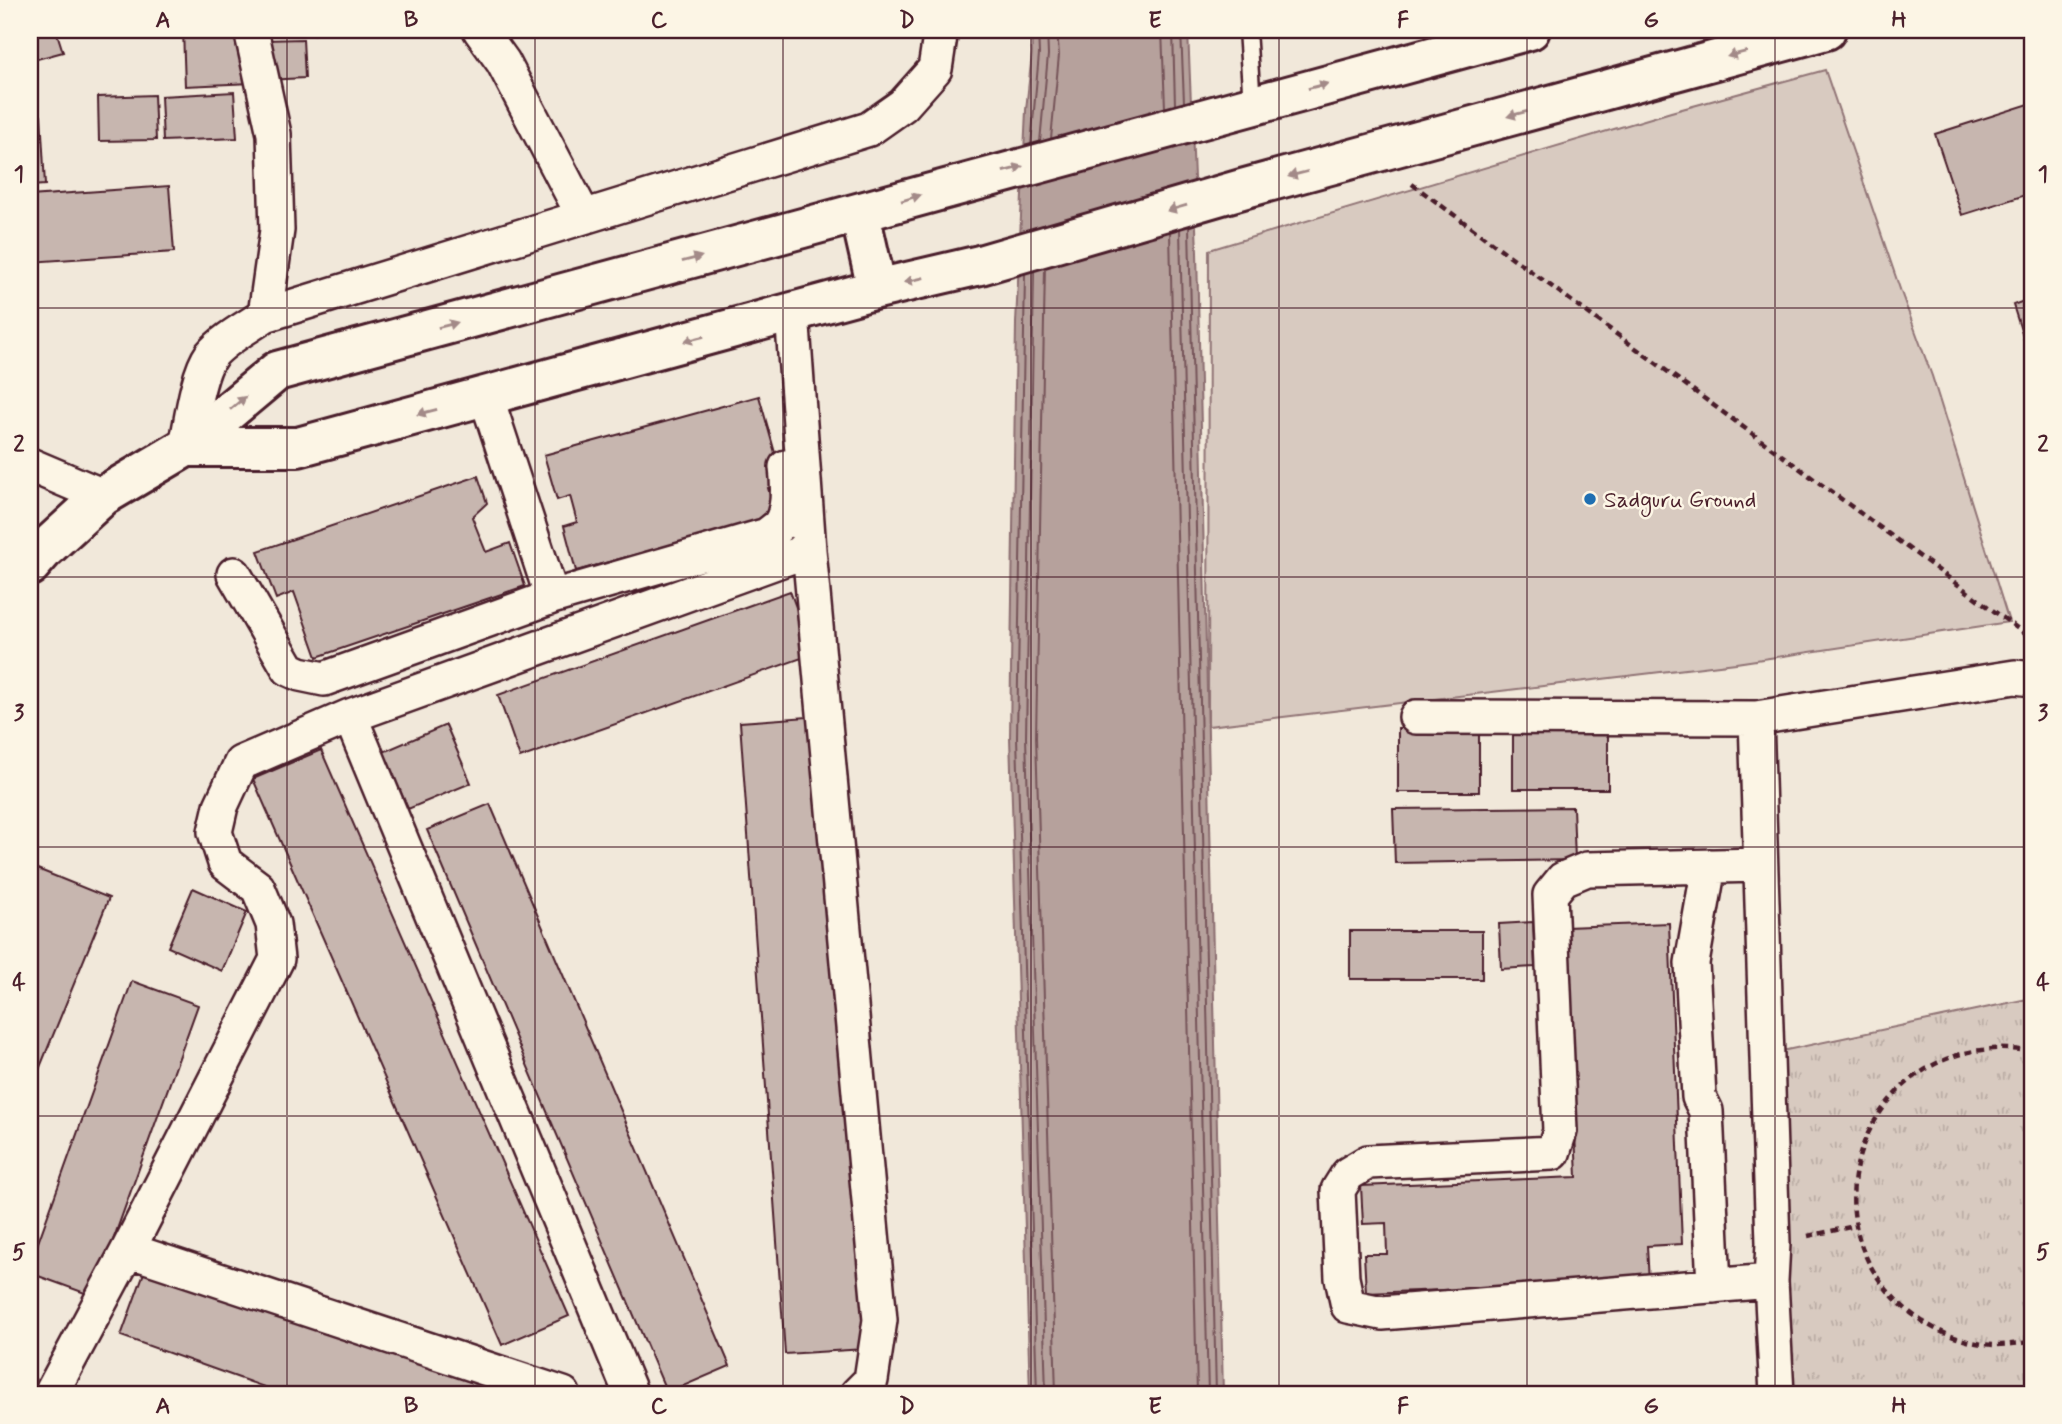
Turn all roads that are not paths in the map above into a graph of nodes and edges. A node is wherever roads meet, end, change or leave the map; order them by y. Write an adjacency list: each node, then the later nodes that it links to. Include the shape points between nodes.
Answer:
1 (251, 30): 12 (street, via 274,134 277,230)
2 (480, 30): 9 (street, via 503,62)
3 (941, 30): 9 (street, via 935,69 903,105 869,130)
4 (1247, 30): 7 (lane)
5 (1530, 30): 7 (street, one-way to 5)
6 (1826, 30): 10 (street, one-way to 10, via 980,265)
7 (1252, 104): 8 (street, one-way to 7)
8 (860, 214): 10 (street); 15 (street, one-way to 8, via 277,371)
9 (584, 217): 12 (street)
10 (877, 289): 11 (street)
11 (792, 312): 13 (street, one-way to 13); 18 (street)
12 (265, 315): 15 (street, via 211,356 199,384)
13 (486, 396): 15 (street, one-way to 15, via 299,447); 21 (street)
14 (783, 428): 21 (street, via 788,493 780,524 766,535)
15 (186, 447): 17 (street)
16 (30, 465): 17 (street)
17 (103, 496): 19 (street)
18 (809, 550): 23 (street); 34 (street, via 880,1320 871,1380)
19 (30, 566)
20 (234, 574): 21 (street, via 289,669 324,680)
21 (552, 597)
22 (2032, 679): 25 (street, via 2015,677)
23 (350, 716): 28 (street, via 241,763 221,806 215,832 225,863 258,888 273,924 277,959); 33 (street)
24 (1416, 718): 25 (street)
25 (1756, 718): 26 (street)
26 (1760, 865): 27 (street); 29 (street)
27 (1709, 866): 30 (street, via 1692,963 1699,1097 1706,1111); 30 (street, via 1587,869 1563,879 1550,895 1560,1131 1553,1153 1368,1162 1348,1174 1338,1190 1342,1278 1348,1306 1382,1313)
28 (128, 1250): 31 (street); 32 (street)
29 (1771, 1281): 30 (street); 35 (street)
30 (1714, 1286)
31 (50, 1392)
32 (563, 1394)
33 (631, 1394)
34 (857, 1394)
35 (1777, 1394)

